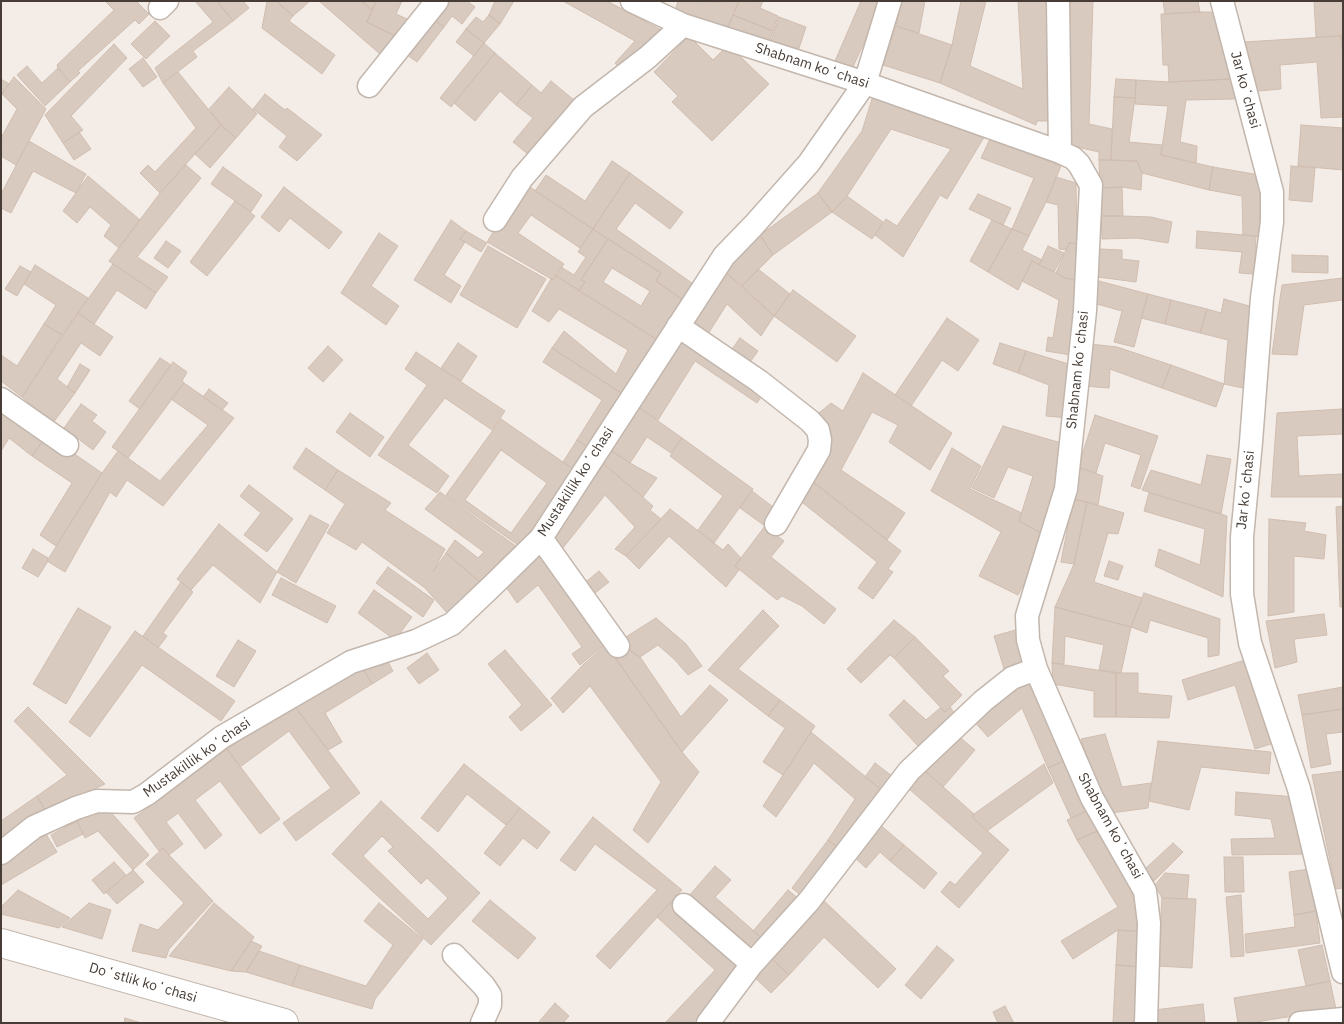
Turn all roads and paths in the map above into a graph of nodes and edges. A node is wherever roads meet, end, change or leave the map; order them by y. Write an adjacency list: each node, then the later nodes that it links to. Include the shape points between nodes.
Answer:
1 (437, 1): 8 (street)
2 (632, 1): 6 (street, Shabnam koʻchasi)
3 (890, 1): 7 (street, Mustakillik koʻchasi)
4 (1058, 1): 9 (street)
5 (1222, 1): 23 (street, Jar koʻchasi, via 1272,192 1272,222 1262,298 1242,537 1242,594 1250,642 1299,789)
6 (683, 24): 7 (street, Shabnam koʻchasi); 10 (street, via 648,57 583,107 522,178)
7 (865, 83): 9 (street, Shabnam koʻchasi); 11 (street, Mustakillik koʻchasi, via 809,163 724,256)
8 (369, 86)
9 (1060, 152): 17 (street, Shabnam koʻchasi, via 1079,164 1091,185 1085,310 1066,489 1027,616 1028,640)
10 (495, 220)
11 (678, 326): 14 (street, via 759,381 810,420 818,430 819,450); 15 (street, Mustakillik koʻchasi)
12 (1, 399): 13 (street)
13 (67, 445)
14 (776, 524)
15 (541, 538): 16 (street); 18 (street, Mustakillik koʻchasi, via 452,624 416,641 351,662 222,737 133,802 97,801 76,808 34,827)
16 (618, 646)
17 (1036, 669): 22 (street, via 1012,678 983,701 909,771 809,901); 29 (street, Shabnam koʻchasi, via 1092,798 1146,890 1149,923)
18 (1, 853)
19 (684, 905): 22 (street)
20 (1, 943): 24 (street, Doʻstlik koʻchasi)
21 (454, 955): 27 (street, via 490,995)
22 (752, 964): 28 (street)
23 (1343, 972)
24 (244, 1017): 26 (street, Doʻstlik koʻchasi)
25 (1343, 1019): 30 (street)
26 (284, 1023)
27 (482, 1023)
28 (708, 1023)
29 (1146, 1023)
30 (1300, 1023)

